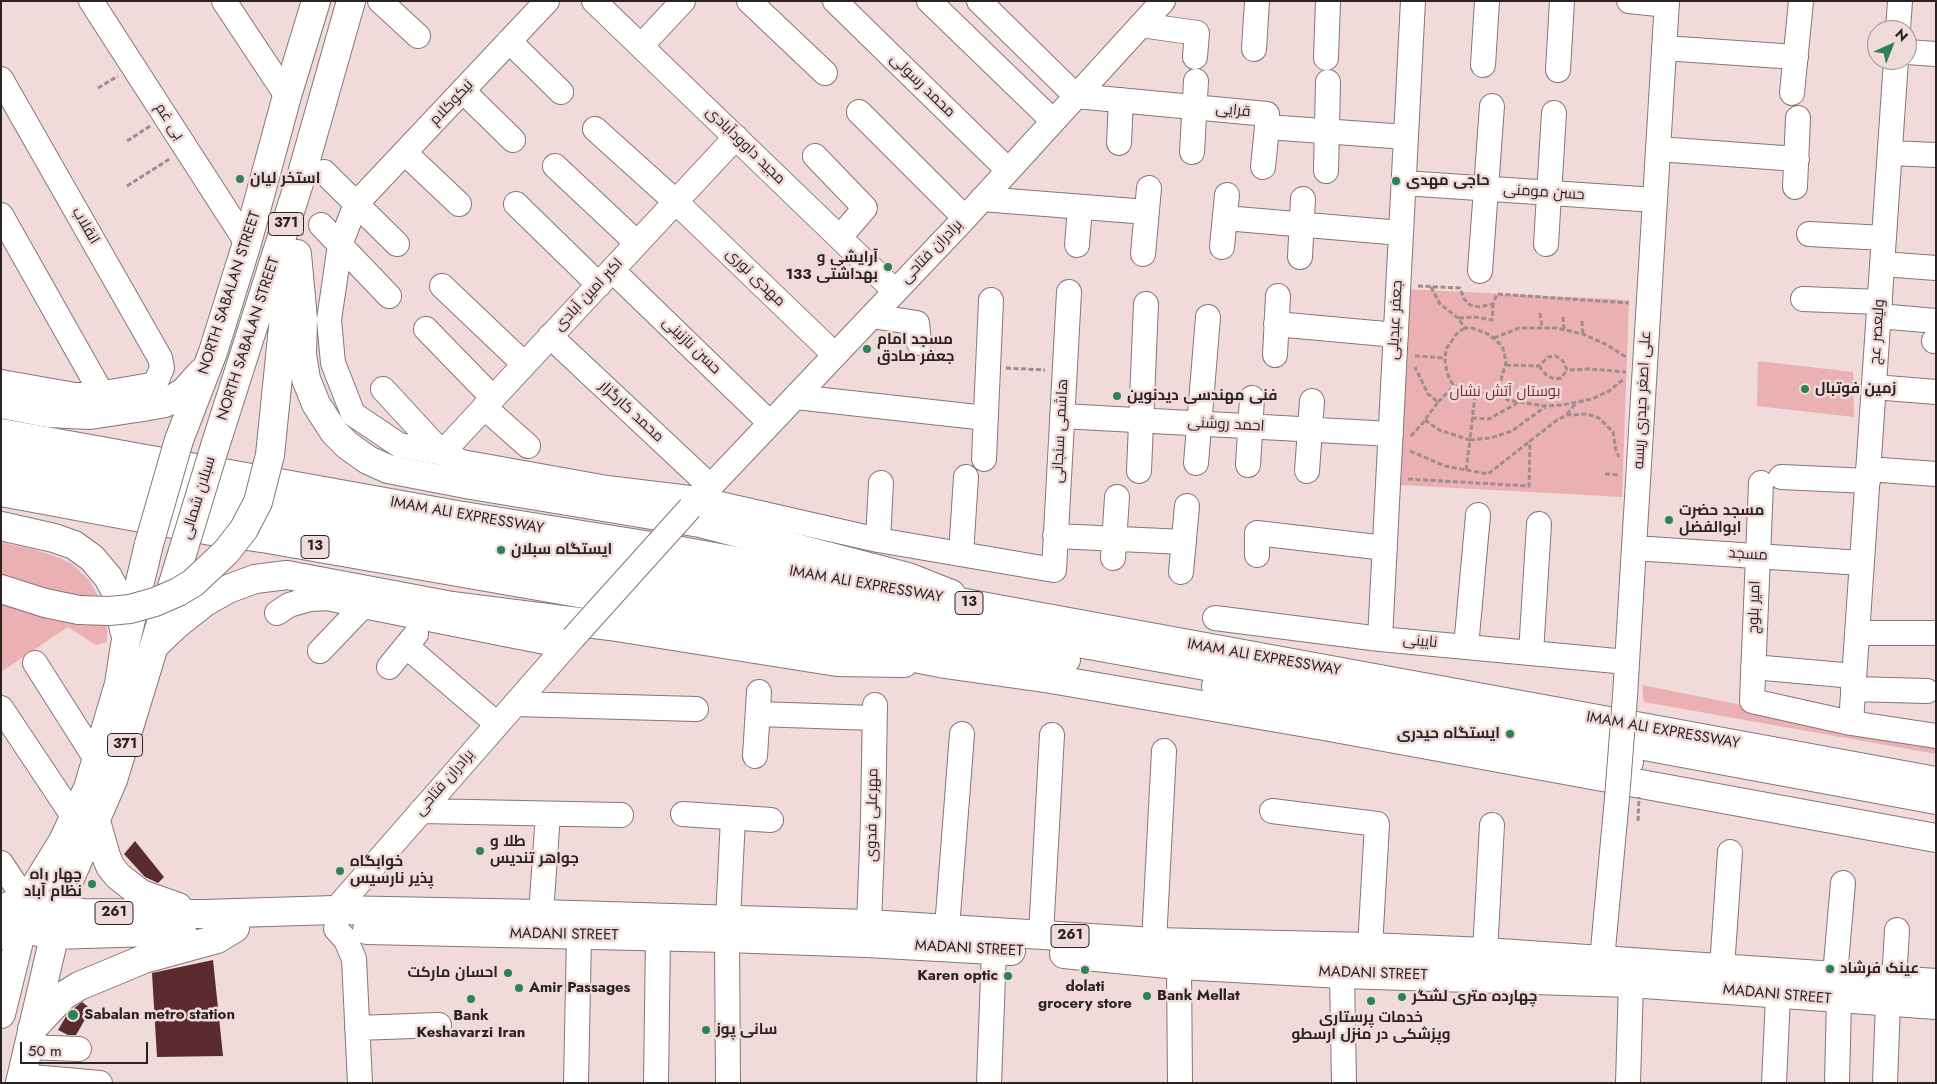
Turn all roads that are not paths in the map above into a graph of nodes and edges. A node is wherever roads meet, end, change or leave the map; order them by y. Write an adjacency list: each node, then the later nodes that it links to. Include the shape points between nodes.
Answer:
1 (91, 1): 97 (street, بی غم)
2 (224, 1): 45 (street)
3 (316, 1): 45 (main road, NORTH SABALAN STREET / 371)
4 (351, 1): 72 (main road, NORTH SABALAN STREET / 371)
5 (380, 1): 25 (street)
6 (547, 1): 26 (street, نیکوکلام)
7 (594, 1): 27 (street, مجید داوودآبادی)
8 (683, 1): 27 (street)
9 (749, 1): 38 (street)
10 (836, 1): 70 (street, محمد رسولی)
11 (929, 1): 53 (street)
12 (979, 1): 46 (street)
13 (1257, 1): 29 (street)
14 (1328, 1): 34 (street)
15 (1413, 1): 58 (street, جعفر عبدیلی)
16 (1487, 1): 35 (street)
17 (1562, 1): 36 (street)
18 (1629, 1): 22 (street)
19 (1800, 1): 33 (street)
20 (1900, 1): 23 (street)
21 (1158, 3): 24 (street, برادران فتاحی)
22 (1667, 3): 28 (street, علی اصغر حیدری ریسه)
23 (1899, 20)
24 (1140, 25): 32 (street, via 1197,33); 46 (street, برادران فتاحی)
25 (418, 36)
26 (509, 41): 42 (street, نیکوکلام); 43 (street)
27 (640, 46): 57 (street, مجید داوودآبادی)
28 (1664, 48): 33 (street); 61 (street, علی اصغر حیدری ریسه)
29 (1254, 49)
30 (1917, 53): 31 (street)
31 (1936, 54)
32 (1195, 57)
33 (1796, 57): 44 (street)
34 (1326, 58)
35 (1483, 65)
36 (1558, 70)
37 (1895, 70): 64 (street, ولیعصر عج)
38 (825, 73)
39 (1, 79): 136 (street, انقلاب, via 160,358 162,368 151,385)
40 (1196, 81): 49 (street)
41 (1328, 82): 56 (street)
42 (463, 91): 59 (street); 63 (street, نیکوکلام)
43 (561, 92)
44 (1792, 93)
45 (287, 96): 97 (main road, NORTH SABALAN STREET / 371)
46 (1076, 96): 47 (street, قرایی); 53 (street, برادران فتاحی)
47 (1121, 100): 49 (street, قرایی); 60 (street)
48 (1492, 106): 76 (street)
49 (1195, 107): 54 (street, قرایی, via 1268,114); 62 (street)
50 (859, 112): 89 (street)
51 (1554, 113): 77 (street)
52 (1798, 118): 67 (street)
53 (1053, 121): 70 (street, برادران فتاحی)
54 (1267, 127): 56 (street, قرایی); 69 (street)
55 (595, 129): 82 (street, مهدی نوری)
56 (1327, 131): 58 (street, قرایی); 71 (street)
57 (736, 137): 82 (street, اکبر امین آبادی); 95 (street, مجید داوودآبادی)
58 (1406, 137): 73 (street, جعفر عبدیلی)
59 (513, 140)
60 (1119, 143)
61 (1658, 149): 67 (street); 81 (street, علی اصغر حیدری ریسه)
62 (1192, 152)
63 (404, 153): 83 (street, نیکوکلام); 84 (street)
64 (1890, 153): 65 (street); 96 (street, ولیعصر عج)
65 (1936, 155)
66 (816, 156): 95 (street, via 865,208)
67 (1797, 159): 74 (street)
68 (555, 166): 98 (street)
69 (1263, 167)
70 (1008, 170): 79 (street, برادران فتاحی)
71 (1326, 171)
72 (312, 175): 83 (street); 104 (main road); 150 (main road, NORTH SABALAN STREET / 371)
73 (1404, 183): 76 (street, حسن مومنی); 93 (street, جعفر عبدیلی)
74 (1795, 187)
75 (1149, 188): 87 (street)
76 (1486, 190): 77 (street, حسن مومنی); 109 (street)
77 (1549, 194): 81 (street, حسن مومنی); 100 (street)
78 (1227, 195): 90 (street)
79 (982, 199): 86 (street); 89 (street, برادران فتاحی)
80 (1303, 199): 92 (street)
81 (1655, 200): 176 (street, علی اصغر حیدری ریسه)
82 (676, 202): 98 (street, اکبر امین آبادی); 129 (street, مهدی نوری)
83 (356, 204): 99 (street); 101 (street)
84 (459, 204)
85 (516, 204): 110 (street, حسن نازنینی)
86 (1080, 207): 87 (street); 102 (street)
87 (1147, 212): 105 (street)
88 (1, 215): 136 (street)
89 (965, 218): 112 (street, برادران فتاحی)
90 (1225, 218): 92 (street); 103 (street)
91 (320, 225): 101 (street)
92 (1302, 225): 93 (street); 106 (street)
93 (1401, 233): 124 (street, جعفر عبدیلی)
94 (1809, 234): 96 (street)
95 (840, 237): 112 (street, مجید داوودآبادی)
96 (1884, 238): 107 (street, ولیعصر عج)
97 (248, 242): 128 (main road, NORTH SABALAN STREET / 371)
98 (638, 243): 110 (street, اکبر امین آبادی)
99 (397, 244)
100 (1546, 244)
101 (340, 245): 114 (street); 153 (street, via 330,320 333,364 353,414 399,446)
102 (1077, 245)
103 (1222, 247)
104 (297, 254): 182 (main road, bridge, via 284,318 270,455 258,502 244,529 226,552 198,579 178,592 130,609 79,610); 183 (main road, via 306,379 316,404 334,432 368,460 388,469 471,485 700,523 908,576)
105 (1143, 254)
106 (1300, 257)
107 (1883, 264): 108 (street); 119 (street, ولیعصر عج)
108 (1936, 268)
109 (1480, 271)
110 (606, 277): 126 (street, اکبر امین آبادی); 144 (street, حسن نازنینی)
111 (442, 286): 131 (street)
112 (896, 291): 120 (street, برادران فتاحی)
113 (1070, 292): 141 (street, هاشمی سنجانی)
114 (389, 296)
115 (1278, 296): 122 (street)
116 (1803, 299): 119 (street)
117 (991, 300): 142 (street)
118 (1146, 304): 143 (street)
119 (1879, 309): 125 (street); 133 (street, ولیعصر عج)
120 (872, 316): 127 (street, via 917,322); 129 (street, برادران فتاحی)
121 (1208, 317): 145 (street)
122 (1276, 324): 124 (street); 130 (street)
123 (426, 329): 140 (street)
124 (1396, 335): 149 (street, جعفر عبدیلی)
125 (1935, 335)
126 (550, 336): 131 (street, اکبر امین آبادی); 166 (street, محمد کارگزار)
127 (919, 342)
128 (213, 352): 132 (main road, via 200,376 184,392 165,403 90,415 48,413); 192 (main road, NORTH SABALAN STREET / 371, bridge, via 179,440 149,544)
129 (835, 355): 137 (street, برادران فتاحی)
130 (1275, 355)
131 (524, 364): 140 (street, اکبر امین آبادی)
132 (4, 383): 136 (street, via 75,396)
133 (1874, 387): 135 (street); 161 (street, ولیعصر عج)
134 (383, 389): 153 (street)
135 (1936, 392)
136 (102, 394)
137 (796, 397): 142 (street); 144 (street, برادران فتاحی)
138 (1252, 398): 146 (street)
139 (1312, 401): 147 (street)
140 (489, 402): 151 (street); 153 (street, اکبر امین آبادی)
141 (1062, 416): 143 (street, احمد روشنی); 171 (street, هاشمی سنجانی)
142 (986, 418): 154 (street)
143 (1141, 420): 145 (street, احمد روشنی); 158 (street)
144 (770, 423): 166 (street, برادران فتاحی)
145 (1200, 424): 146 (street, احمد روشنی); 155 (street)
146 (1250, 426): 147 (street, احمد روشنی); 156 (street)
147 (1310, 430): 149 (street, احمد روشنی); 159 (street)
148 (1, 433): 183 (main road, IMAM ALI EXPRESSWAY / 13)
149 (1400, 435): 175 (street, جعفر عبدیلی)
150 (215, 446): 191 (main road, سبلان شمالی / 371, bridge)
151 (528, 446)
152 (1, 452): 217 (street)
153 (442, 453): 166 (street, via 462,462 607,488)
154 (984, 459)
155 (1196, 463)
156 (1248, 465)
157 (1, 470): 223 (street, via 1142,673 1513,743)
158 (1139, 471)
159 (1307, 471)
160 (1936, 474): 161 (street)
161 (1868, 475): 179 (street, امیر بلوچ, via 1771,480); 180 (street, ولیعصر عج)
162 (966, 477): 177 (street)
163 (881, 483): 172 (street)
164 (1, 492): 200 (main road, 13, via 630,602)
165 (1117, 497): 174 (street)
166 (700, 498): 172 (street); 194 (street, برادران فتاحی, bridge)
167 (1187, 506): 173 (street)
168 (1478, 514): 195 (street)
169 (1539, 524): 197 (street)
170 (1, 526): 192 (main road, via 74,545 92,558 118,596)
171 (1055, 536): 174 (street); 177 (street, هاشمی سنجانی, via 1054,570)
172 (878, 540): 177 (street)
173 (1184, 542): 174 (street); 181 (street)
174 (1114, 548)
175 (1385, 548): 178 (street, via 1257,533); 190 (street, جعفر عبدیلی)
176 (1634, 548): 179 (street, مسجد); 198 (street, علی اصغر حیدری ریسه)
177 (962, 554)
178 (1257, 555)
179 (1757, 556): 180 (street, مسجد); 202 (street, امیر بلوچ)
180 (1862, 563): 189 (street, ولیعصر عج)
181 (1181, 572)
182 (1, 588)
183 (980, 605): 216 (main road, IMAM ALI EXPRESSWAY / 13)
184 (363, 606): 185 (street, via 328,598 310,599 289,605); 187 (street); 196 (street)
185 (277, 614)
186 (1215, 618): 190 (street, نایینی)
187 (428, 619): 193 (street); 194 (street)
188 (1936, 632): 189 (street)
189 (1857, 633): 203 (street, ولیعصر عج)
190 (1380, 639): 195 (street, نایینی)
191 (156, 644): 200 (main road, via 205,602 228,589 255,579 287,575 452,606 610,626 837,662); 225 (main road, 371, via 113,780)
192 (125, 645): 215 (main road, 371, via 119,684)
193 (406, 646): 201 (street); 209 (street)
194 (564, 647): 205 (street, برادران فتاحی)
195 (1466, 647): 197 (street, نایینی)
196 (320, 651)
197 (1531, 653): 198 (street, نایینی)
198 (1627, 662): 252 (street, علی اصغر حیدری ریسه, bridge)
199 (35, 664): 215 (street)
200 (945, 664): 228 (main road, 13, via 1305,723)
201 (388, 667)
202 (1753, 667): 203 (street); 208 (street, امیر بلوچ, via 1752,701)
203 (1854, 682): 204 (street); 208 (street, ولیعصر عج)
204 (1927, 691)
205 (516, 704): 207 (street); 209 (street, برادران فتاحی)
206 (1, 708): 225 (street)
207 (696, 709)
208 (1851, 723): 212 (street)
209 (496, 724): 218 (street, برادران فتاحی)
210 (962, 734): 239 (street)
211 (1052, 735): 243 (street)
212 (1936, 736)
213 (1164, 751): 246 (street)
214 (755, 756): 237 (street, مهرعلی فدوی, via 759,702 875,712)
215 (96, 759): 225 (main road, 371, via 88,788)
216 (1936, 781)
217 (1936, 802)
218 (421, 811): 220 (street); 235 (street, برادران فتاحی)
219 (1272, 812): 247 (street, via 1377,824)
220 (548, 814): 222 (street); 234 (street)
221 (683, 814): 224 (street)
222 (621, 815)
223 (1936, 815)
224 (733, 818): 226 (street); 240 (street)
225 (85, 820): 232 (main road, 371, via 46,872); 233 (main road, via 110,866 124,882 152,899); 236 (main road, 371)
226 (771, 820)
227 (1492, 825): 249 (street)
228 (1936, 838)
229 (1730, 852): 251 (street)
230 (1, 864): 232 (street)
231 (1843, 883): 257 (street)
232 (14, 904): 236 (main road, MADANI STREET / 261); 242 (main road, 371)
233 (203, 914): 235 (main road, MADANI STREET / 261); 236 (main road, MADANI STREET / 261, via 82,913)
234 (541, 914): 235 (main road, MADANI STREET / 261); 240 (main road, MADANI STREET / 261)
235 (336, 919): 238 (main road, MADANI STREET / 261); 244 (main road, MADANI STREET / 261); 262 (street, via 354,960)
236 (58, 922): 238 (main road, MADANI STREET / 261, via 168,932); 242 (main road, MADANI STREET / 261); 263 (main road, 371)
237 (869, 924): 239 (main road, MADANI STREET / 261); 240 (main road, MADANI STREET / 261)
238 (235, 928): 263 (main road, via 217,939 144,959 79,986 64,996)
239 (948, 928): 243 (main road, MADANI STREET / 261)
240 (728, 929): 245 (main road, MADANI STREET / 261); 248 (main road, MADANI STREET / 261); 270 (street)
241 (1897, 930): 258 (street)
242 (12, 932): 260 (main road, 371)
243 (1041, 934): 246 (main road, MADANI STREET / 261)
244 (579, 936): 245 (main road, MADANI STREET / 261); 268 (street)
245 (658, 937): 269 (street)
246 (1154, 942): 247 (main road, MADANI STREET / 261)
247 (1370, 947): 249 (main road, MADANI STREET / 261)
248 (994, 950): 250 (main road, MADANI STREET / 261); 271 (street)
249 (1485, 952): 252 (main road, MADANI STREET / 261)
250 (1179, 965): 253 (main road, MADANI STREET / 261); 272 (street)
251 (1722, 968): 252 (main road, MADANI STREET / 261); 256 (main road, MADANI STREET / 261)
252 (1601, 971): 253 (main road, MADANI STREET / 261); 255 (main road, MADANI STREET / 261)
253 (1342, 974): 273 (street)
254 (1936, 982): 258 (main road, MADANI STREET / 261)
255 (1631, 983): 256 (main road, MADANI STREET / 261); 274 (street)
256 (1779, 984): 257 (main road, MADANI STREET / 261); 275 (street)
257 (1837, 987): 258 (main road, MADANI STREET / 261); 276 (street)
258 (1891, 992): 259 (main road, MADANI STREET / 261); 277 (street)
259 (1936, 1006)
260 (1, 1014)
261 (439, 1025): 262 (street)
262 (357, 1028): 267 (street)
263 (30, 1039): 264 (street); 265 (main road, 371)
264 (79, 1049)
265 (20, 1080): 266 (street)
266 (100, 1083)
267 (360, 1083)
268 (576, 1083)
269 (656, 1083)
270 (728, 1083)
271 (989, 1083)
272 (1180, 1083)
273 (1344, 1083)
274 (1628, 1083)
275 (1774, 1083)
276 (1837, 1083)
277 (1885, 1083)

